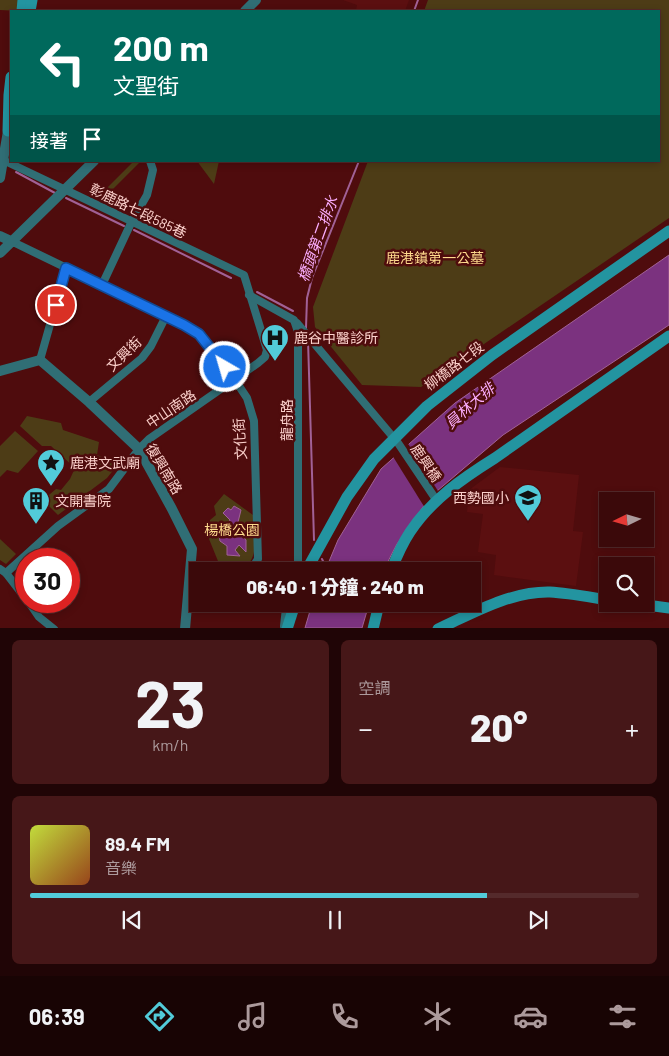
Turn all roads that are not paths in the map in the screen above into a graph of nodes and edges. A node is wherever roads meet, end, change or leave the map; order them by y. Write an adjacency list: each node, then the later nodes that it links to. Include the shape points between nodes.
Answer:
1 (256, 0): 2 (street)
2 (246, 10)
3 (10, 95): 4 (main road)
4 (6, 129): 5 (street)
5 (3, 160): 8 (street); 9 (street, 彰鹿路七段585巷)
6 (93, 162): 9 (street)
7 (150, 162): 10 (street, via 152,180)
8 (0, 178)
9 (66, 190): 10 (street, 彰鹿路七段585巷); 13 (street)
10 (132, 221): 16 (street); 17 (street, 彰鹿路七段585巷, via 244,275)
11 (669, 231): 25 (main road, 柳橋路七段, via 459,379 427,406)
12 (0, 236): 13 (street, 文化街)
13 (12, 242): 14 (street); 15 (street, 文化街)
14 (0, 254)
15 (66, 268): 16 (street, 文化街); 21 (street)
16 (102, 285): 18 (street, 文化街)
17 (249, 295): 19 (street); 23 (street, 中山南路, via 267,350 265,358)
18 (166, 316): 23 (street, 文化街, via 199,334); 24 (street, 文興街, via 142,358)
19 (294, 320): 25 (street, 鹿興橋); 30 (street, 龍舟路, via 299,340)
20 (669, 336): 27 (main road)
21 (40, 360): 22 (street); 24 (street, 復興南路)
22 (0, 371)
23 (235, 380): 26 (street, 中山南路); 29 (street, 文化街, via 247,398 254,421)
24 (89, 402): 26 (street, 復興南路)
25 (396, 441): 27 (street, 鹿興橋); 31 (main road, 柳橋路七段, via 374,459 347,496)
26 (139, 449): 28 (street, 復興南路, via 192,549); 33 (street, 中山南路, via 109,489)
27 (436, 499): 32 (main road, via 410,532)
28 (191, 562)
29 (256, 562)
30 (298, 562)
31 (311, 562)
32 (395, 562)
33 (3, 571): 34 (street)
34 (15, 586)
35 (189, 586): 44 (street, 復興南路)
36 (599, 599): 47 (main road, via 549,592 526,594)
37 (654, 606): 38 (main road)
38 (669, 608)
39 (286, 612): 45 (street)
40 (292, 612): 45 (main road)
41 (377, 612): 46 (main road)
42 (36, 613): 43 (street)
43 (54, 628)
44 (185, 628)
45 (286, 628)
46 (373, 628)
47 (438, 628)

